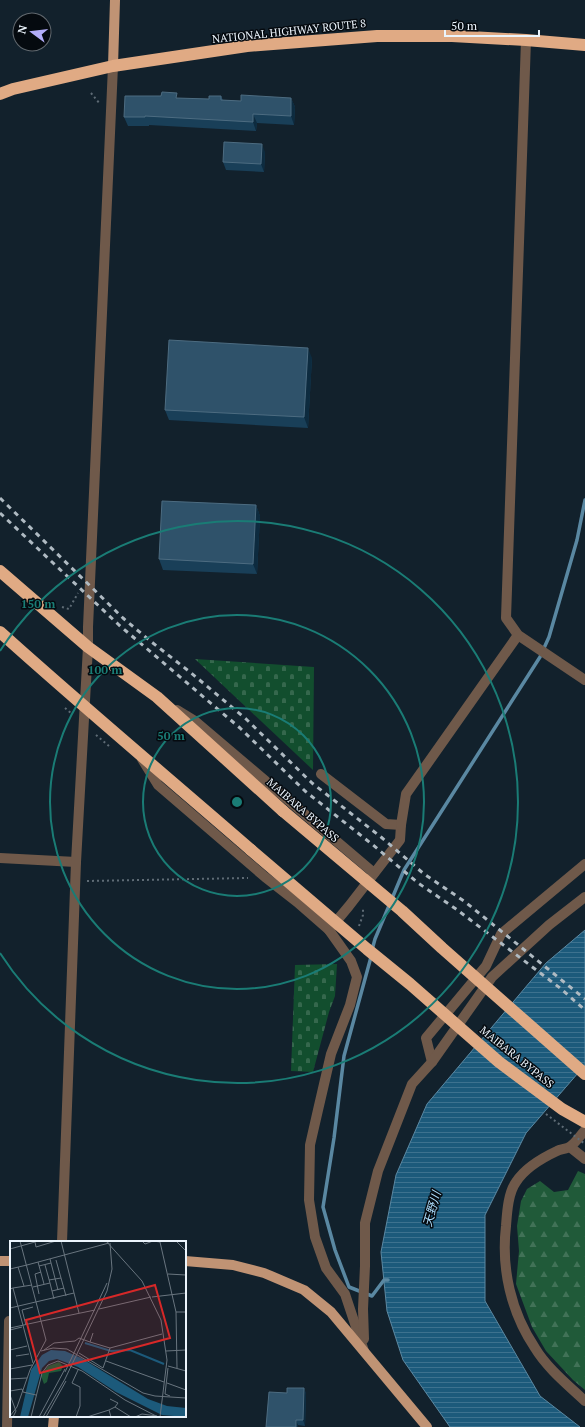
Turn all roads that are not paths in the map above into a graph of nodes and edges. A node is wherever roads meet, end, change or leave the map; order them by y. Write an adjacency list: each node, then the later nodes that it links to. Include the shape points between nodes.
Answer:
1 (115, 0): 4 (main road)
2 (526, 40): 3 (highway, NATIONAL HIGHWAY ROUTE 8); 4 (highway, NATIONAL HIGHWAY ROUTE 8, via 452,36 377,36 246,46); 8 (street, via 506,618)
3 (585, 45)
4 (113, 66): 5 (highway, NATIONAL HIGHWAY ROUTE 8); 9 (street)
5 (0, 94)
6 (0, 571): 9 (highway, MAIBARA BYPASS)
7 (0, 632): 12 (highway, MAIBARA BYPASS)
8 (518, 635): 10 (street); 15 (street, via 406,794)
9 (88, 647): 11 (highway, MAIBARA BYPASS); 12 (street)
10 (585, 680)
11 (157, 697): 19 (street, via 194,721); 23 (highway, MAIBARA BYPASS, bridge, via 283,811 402,911)
12 (85, 708): 13 (highway, MAIBARA BYPASS); 17 (street)
13 (136, 750): 21 (street, via 158,785); 24 (highway, MAIBARA BYPASS, bridge, via 499,1062)
14 (321, 774): 15 (street, via 386,824)
15 (401, 825): 19 (street, via 400,840)
16 (0, 858): 17 (street)
17 (76, 862): 29 (street)
18 (585, 864): 22 (street, via 501,934 486,966 426,1038)
19 (374, 873): 21 (street)
20 (585, 897): 22 (street, via 549,925 492,977)
21 (329, 930): 32 (street, via 351,961 357,977 350,1005 331,1054 310,1144 309,1200 314,1237 326,1268 345,1294)
22 (432, 1062): 32 (street, via 412,1084 378,1171 365,1223)
23 (585, 1074)
24 (562, 1109): 25 (highway, MAIBARA BYPASS, bridge); 26 (highway, bridge)
25 (585, 1122)
26 (585, 1130): 27 (street)
27 (570, 1147): 28 (street); 34 (street, via 537,1162 522,1173 515,1183 509,1203 504,1255 509,1290 519,1320 535,1349)
28 (585, 1159)
29 (62, 1241)
30 (186, 1261): 32 (main road, via 233,1265 264,1273 304,1290 331,1312)
31 (9, 1321): 33 (street)
32 (364, 1351): 38 (main road)
33 (4, 1377): 36 (street)
34 (585, 1401)
35 (54, 1417): 37 (main road)
36 (7, 1427)
37 (53, 1427)
38 (427, 1427)

